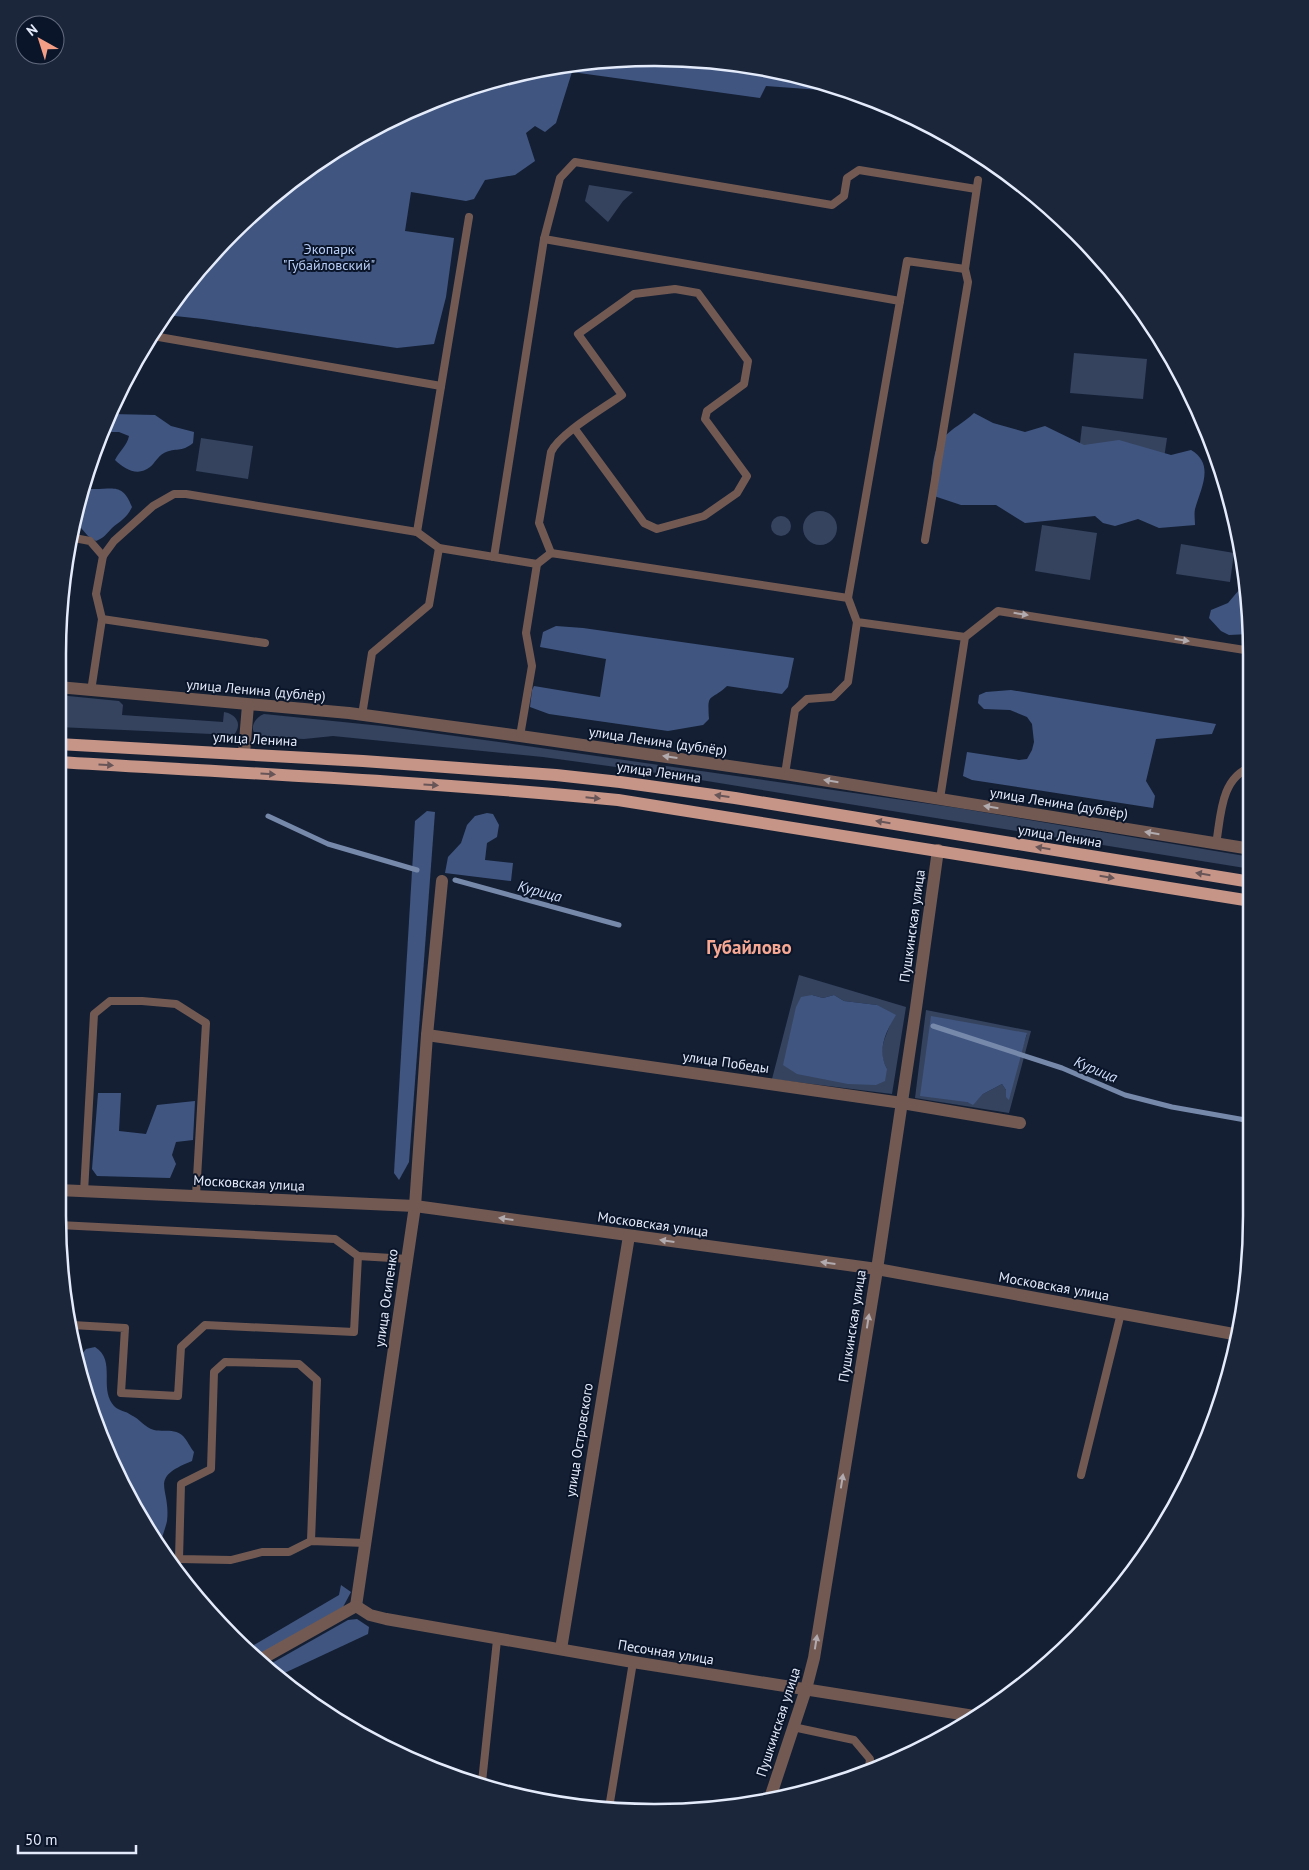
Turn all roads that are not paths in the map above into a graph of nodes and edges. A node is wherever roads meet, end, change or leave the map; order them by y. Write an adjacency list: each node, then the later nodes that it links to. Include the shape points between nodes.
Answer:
1 (978, 180): 2 (lane)
2 (976, 189): 4 (lane, via 859,170 847,178 844,196 832,205 575,162 560,178); 5 (lane)
3 (469, 217): 8 (lane)
4 (544, 239): 6 (lane); 16 (lane)
5 (964, 269): 6 (lane, via 907,261); 12 (lane, via 968,282)
6 (900, 301): 18 (lane)
7 (159, 337): 8 (lane)
8 (441, 386): 10 (lane)
9 (575, 429): 9 (lane, via 644,523 657,529 704,516 737,493 747,476 706,419 707,411 744,384 748,360 698,293 676,289 634,294 578,334 622,395); 14 (lane, via 556,443 551,452 539,523)
10 (417, 532): 13 (lane); 15 (lane, via 174,494 147,512 114,541)
11 (78, 539): 15 (lane, via 90,541)
12 (925, 540)
13 (439, 548): 16 (lane); 27 (lane, via 429,605 372,653)
14 (551, 553): 17 (lane); 18 (lane)
15 (103, 556): 19 (lane, via 96,594)
16 (494, 557): 17 (lane)
17 (537, 564): 28 (lane, via 526,633 532,666)
18 (848, 598): 20 (lane)
19 (102, 618): 22 (lane); 25 (lane)
20 (857, 622): 21 (lane); 33 (lane, via 848,682 832,697 807,699 795,710)
21 (965, 637): 23 (lane, one-way to 23, via 998,611); 34 (lane)
22 (265, 643)
23 (1243, 650)
24 (66, 688): 25 (street, улица Ленина (дублёр))
25 (91, 692): 26 (street, улица Ленина (дублёр))
26 (248, 705): 27 (street, улица Ленина (дублёр)); 30 (street)
27 (362, 715): 28 (street, улица Ленина (дублёр))
28 (520, 736): 33 (street, улица Ленина (дублёр), one-way to 28)
29 (66, 744): 30 (main road, улица Ленина)
30 (244, 754): 39 (main road, улица Ленина, one-way to 30, via 649,785 556,775)
31 (66, 762): 37 (main road, one-way to 37, via 320,777 608,799)
32 (1243, 773): 35 (lane, via 1224,794)
33 (785, 774): 34 (street, улица Ленина (дублёр), one-way to 33)
34 (940, 798): 35 (street, улица Ленина (дублёр), one-way to 34)
35 (1216, 844): 36 (street, улица Ленина (дублёр))
36 (1243, 848)
37 (938, 850): 40 (main road, one-way to 40); 42 (street, Пушкинская улица)
38 (442, 881): 41 (street, улица Осипенко)
39 (1243, 881)
40 (1243, 900)
41 (427, 1035): 42 (street, улица Победы); 47 (street, улица Осипенко)
42 (902, 1103): 43 (street, улица Победы); 52 (street, Пушкинская улица)
43 (1020, 1123)
44 (66, 1191): 45 (street, Московская улица)
45 (84, 1192): 46 (street, Московская улица); 46 (lane, via 94,1014 110,1001 142,1001 176,1004 206,1024)
46 (196, 1195): 47 (street, Московская улица)
47 (415, 1206): 49 (street, Московская улица, one-way to 47); 51 (street, улица Осипенко)
48 (66, 1225): 50 (lane, via 335,1239)
49 (628, 1236): 52 (street, Московская улица, one-way to 49); 61 (street, улица Островского)
50 (358, 1256): 51 (lane); 54 (lane, via 354,1332 205,1325 181,1347 178,1396 121,1393 125,1328)
51 (408, 1258): 58 (street, улица Осипенко)
52 (877, 1269): 53 (street, Московская улица); 64 (street, Пушкинская улица, one-way to 52, via 814,1658)
53 (1121, 1313): 55 (street, Московская улица); 56 (lane)
54 (77, 1325)
55 (1230, 1333)
56 (1082, 1475)
57 (311, 1541): 57 (lane, via 317,1380 299,1364 225,1362 214,1372 211,1468 181,1484 179,1559 231,1560 262,1552 289,1552); 58 (lane)
58 (365, 1543): 59 (street, улица Осипенко)
59 (356, 1606): 60 (street, Песочная улица, via 378,1617); 62 (street)
60 (497, 1640): 61 (street, Песочная улица); 68 (lane)
61 (561, 1649): 63 (street, Песочная улица)
62 (266, 1657)
63 (633, 1662): 64 (street, Песочная улица); 70 (lane)
64 (806, 1690): 65 (street, Песочная улица); 66 (street, Пушкинская улица)
65 (966, 1715)
66 (792, 1727): 67 (lane, via 854,1740 870,1759); 69 (street, Пушкинская улица)
67 (869, 1763)
68 (482, 1778)
69 (772, 1791)
70 (610, 1802)

